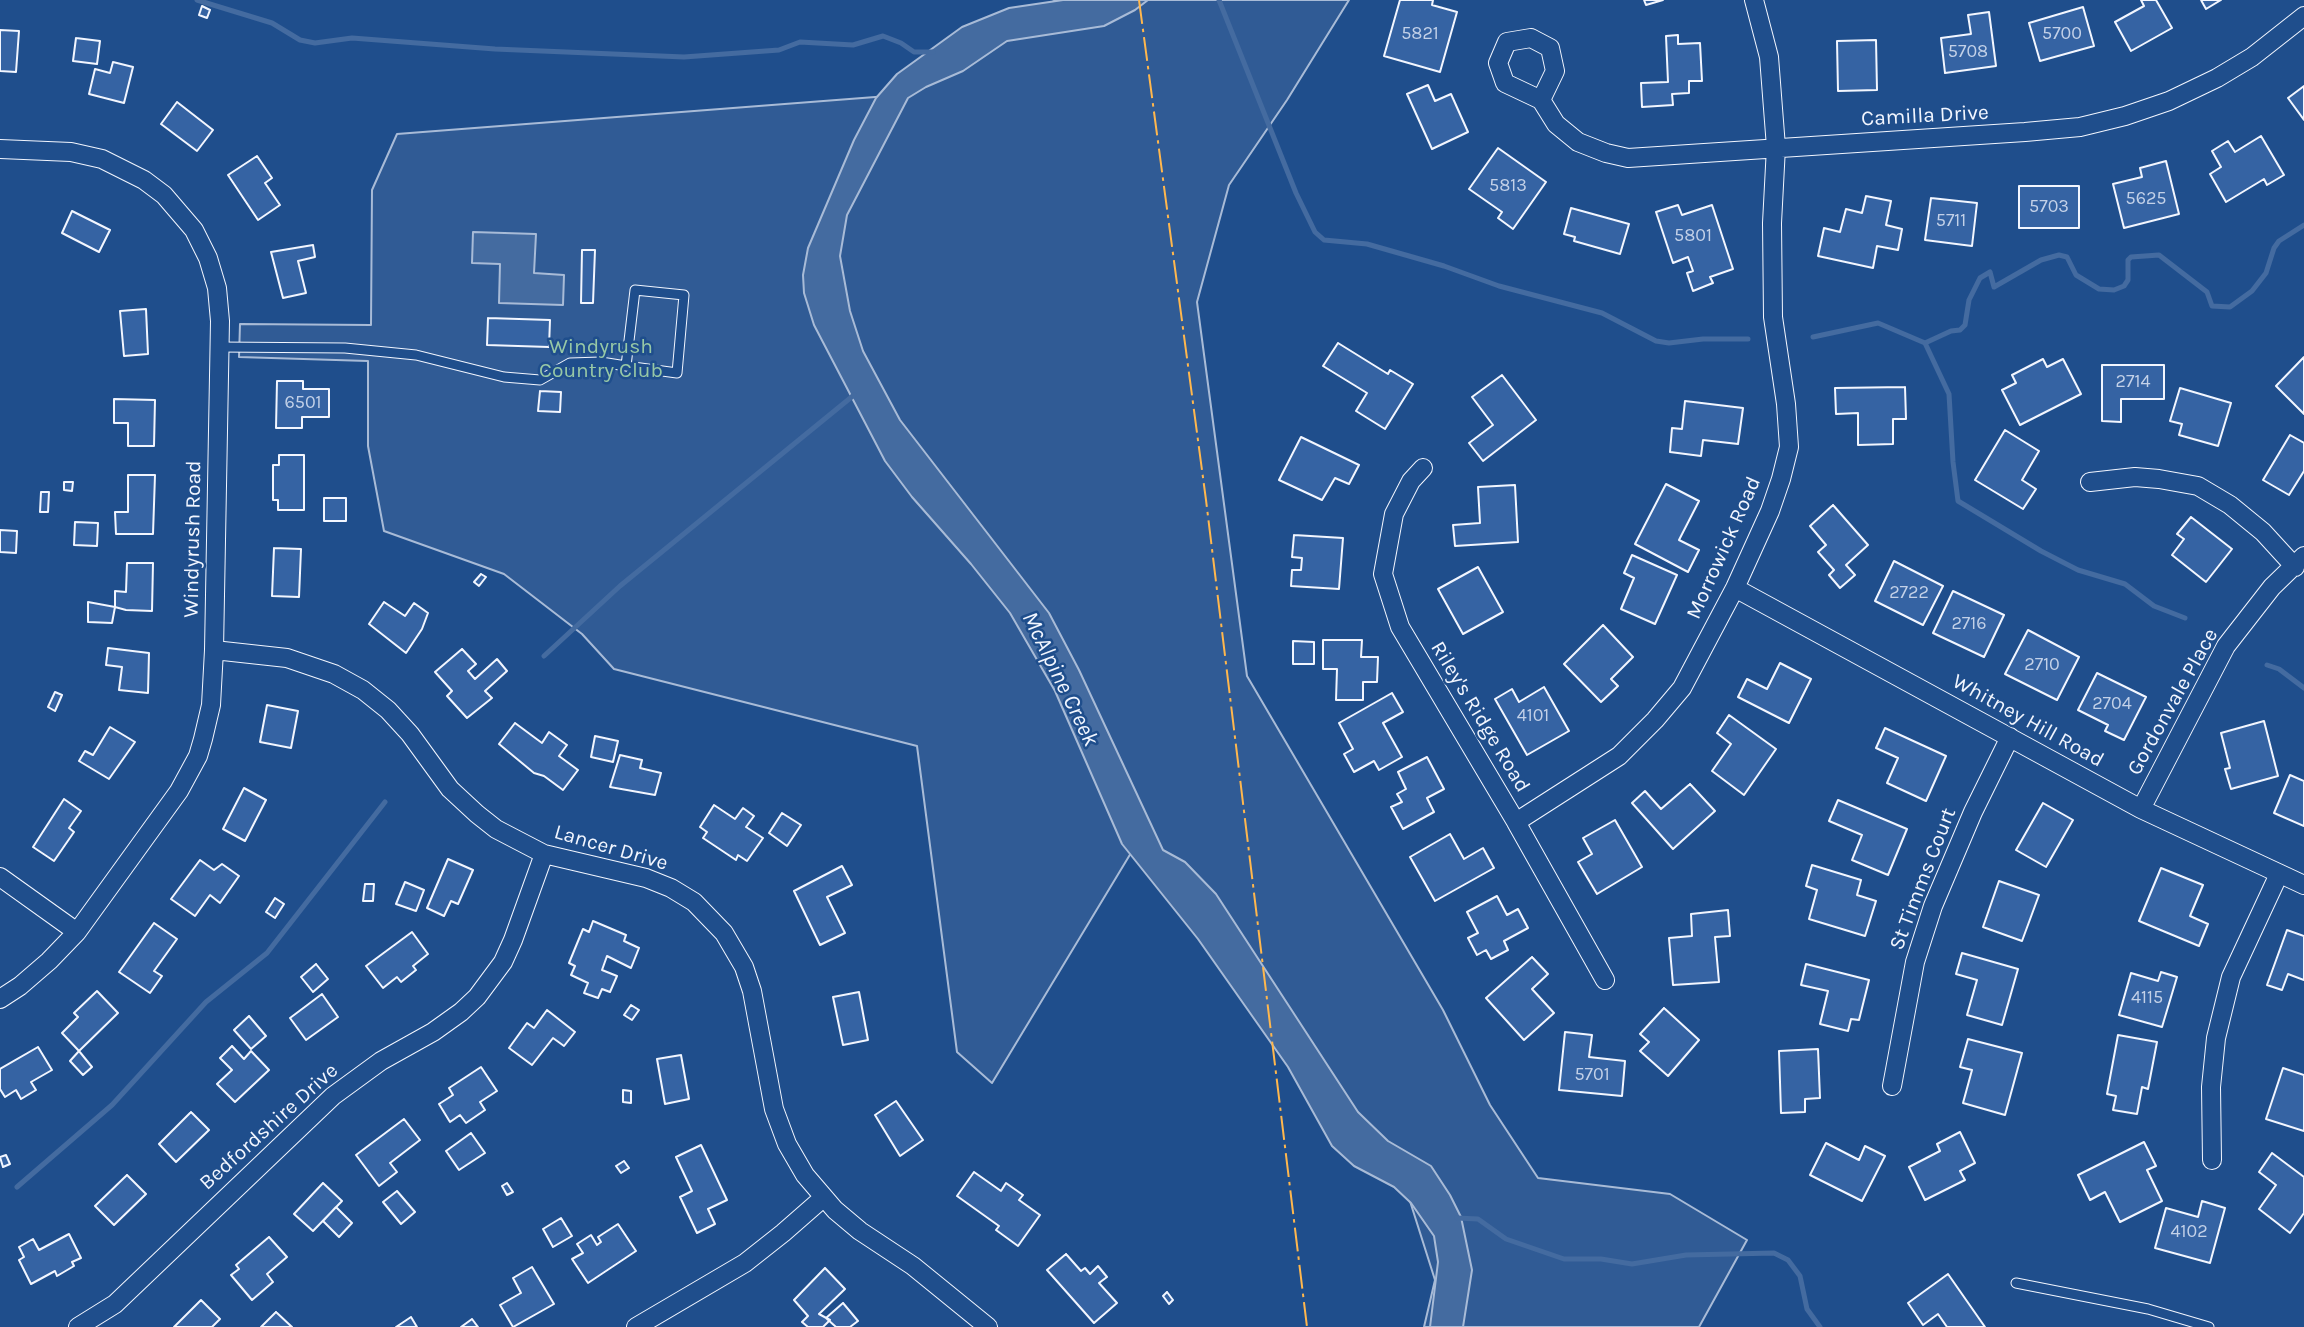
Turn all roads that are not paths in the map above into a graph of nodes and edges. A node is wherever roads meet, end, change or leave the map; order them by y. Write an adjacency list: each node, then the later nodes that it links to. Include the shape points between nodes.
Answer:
1 (1754, 0): 4 (street, Morrowick Road, via 1769,57)
2 (2304, 16): 4 (street, Camilla Drive, via 2217,78 2169,101 2102,123)
3 (1541, 100): 4 (street, Camilla Drive, via 1556,124 1578,142 1628,158)
4 (1776, 147): 11 (street, Morrowick Road, via 1773,317 1789,447 1770,510)
5 (0, 149): 6 (street, Windyrush Road, via 71,152 102,159 164,195 194,230 208,258 219,304)
6 (219, 347): 7 (lane, via 345,348 416,355 504,377 540,380 570,363); 12 (street, Windyrush Road)
7 (626, 366): 7 (lane, via 677,373 684,295 635,290)
8 (1423, 468): 15 (street, Riley's Ridge Road, via 1394,514 1382,574 1400,627)
9 (2090, 482): 10 (street, via 2135,477 2198,486 2230,505)
10 (2299, 562): 14 (street, Gordonvale Place, via 2272,587 2226,646)
11 (1735, 588): 13 (street, Whitney Hill Road); 15 (street, Morrowick Road, via 1682,688 1655,720 1619,756)
12 (214, 650): 16 (street, Lancer Drive, via 287,658 327,670 363,690 410,734 470,808 496,829); 20 (street, Windyrush Road, via 211,705 190,772)
13 (2010, 737): 14 (street, Whitney Hill Road); 23 (street, St Timms Court, via 1933,906 1915,962)
14 (2141, 809): 17 (street, Whitney Hill Road)
15 (1516, 822): 21 (street, Riley's Ridge Road)
16 (544, 853): 25 (street, Lancer Drive, via 646,878 694,902 713,920 739,955 748,979 780,1128); 27 (street, Bedfordshire Drive, via 503,962 477,996 433,1032 333,1096 115,1304)
17 (2279, 874): 19 (street, Whitney Hill Road); 24 (street, via 2231,977 2216,1038 2211,1087)
18 (0, 877): 20 (street)
19 (2304, 885)
20 (76, 932): 22 (street, Windyrush Road, via 50,961)
21 (1605, 980)
22 (0, 999)
23 (1892, 1086)
24 (2213, 1160)
25 (823, 1198): 28 (street, via 745,1263); 29 (street, Lancer Drive)
26 (2017, 1283): 30 (lane, via 2147,1309)
27 (78, 1327)
28 (636, 1327)
29 (988, 1327)
30 (2209, 1327)

